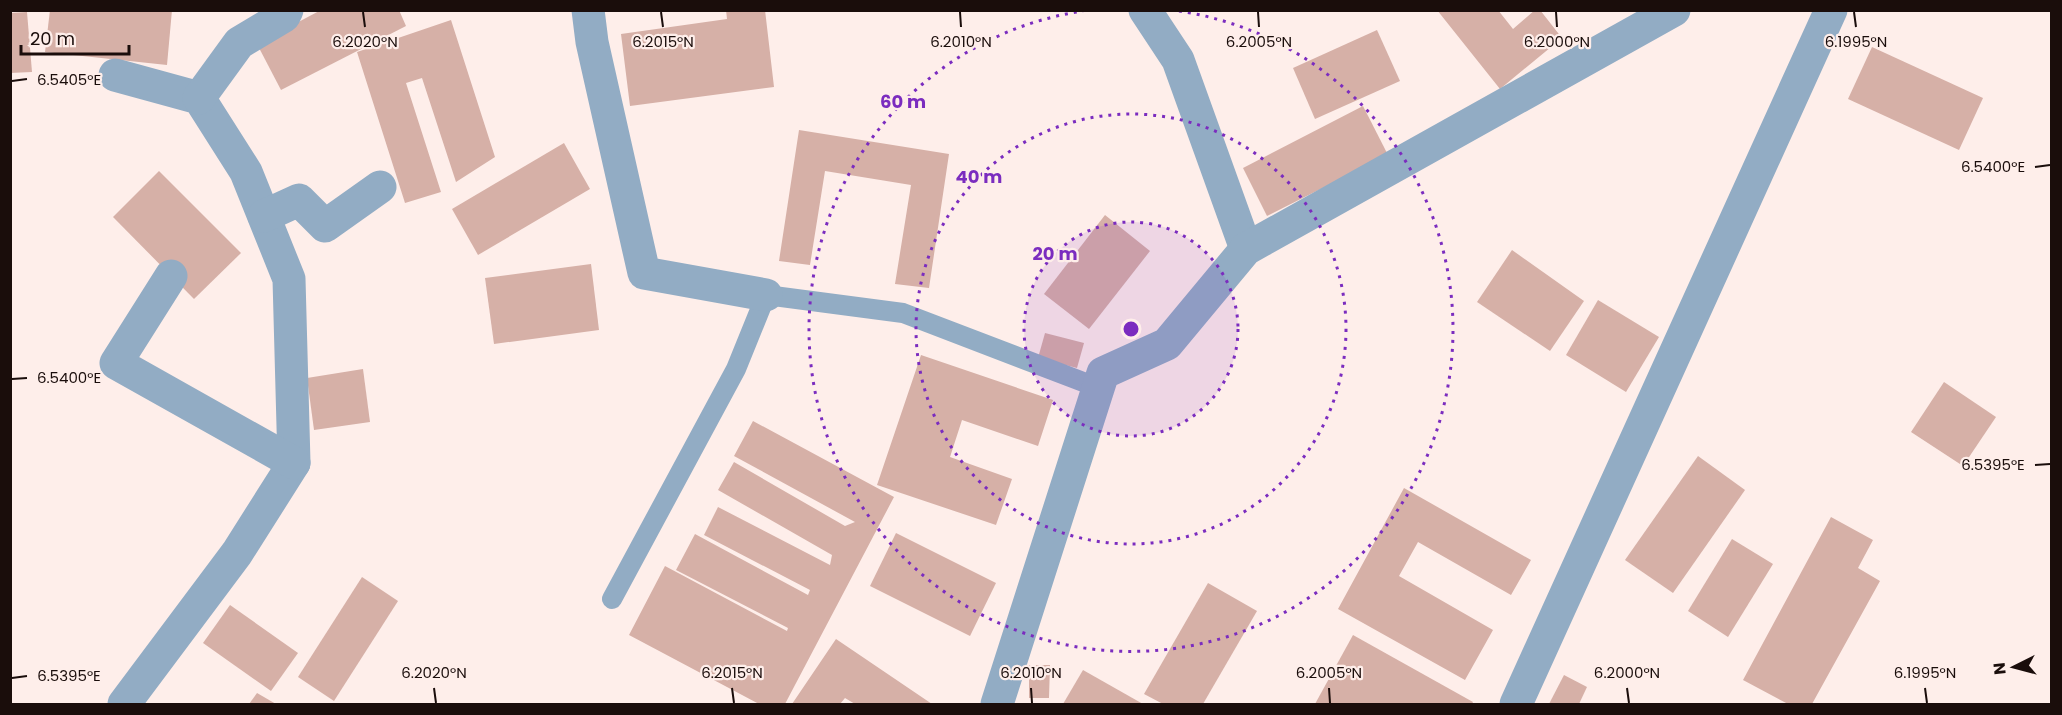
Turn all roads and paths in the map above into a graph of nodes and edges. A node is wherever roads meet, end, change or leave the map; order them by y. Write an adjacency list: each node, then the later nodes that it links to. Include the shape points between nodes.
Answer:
1 (287, 10): 7 (street, via 284,16 239,43)
2 (588, 10): 12 (street, via 644,273)
3 (1145, 10): 10 (street, via 1178,60)
4 (1674, 10): 10 (street)
5 (1832, 10): 18 (street)
6 (115, 75): 7 (street)
7 (199, 98): 9 (street, via 246,172)
8 (380, 187): 9 (street, via 325,226 299,200)
9 (264, 216): 14 (street, via 289,279)
10 (1246, 249): 13 (street, via 1167,344 1103,373)
11 (171, 276): 14 (street, via 116,363)
12 (766, 295): 13 (lane, via 903,312); 15 (lane, via 736,369)
13 (1099, 388): 17 (street)
14 (294, 463): 16 (street, via 237,553)
15 (612, 599)
16 (124, 705)
17 (997, 705)
18 (1516, 705)

